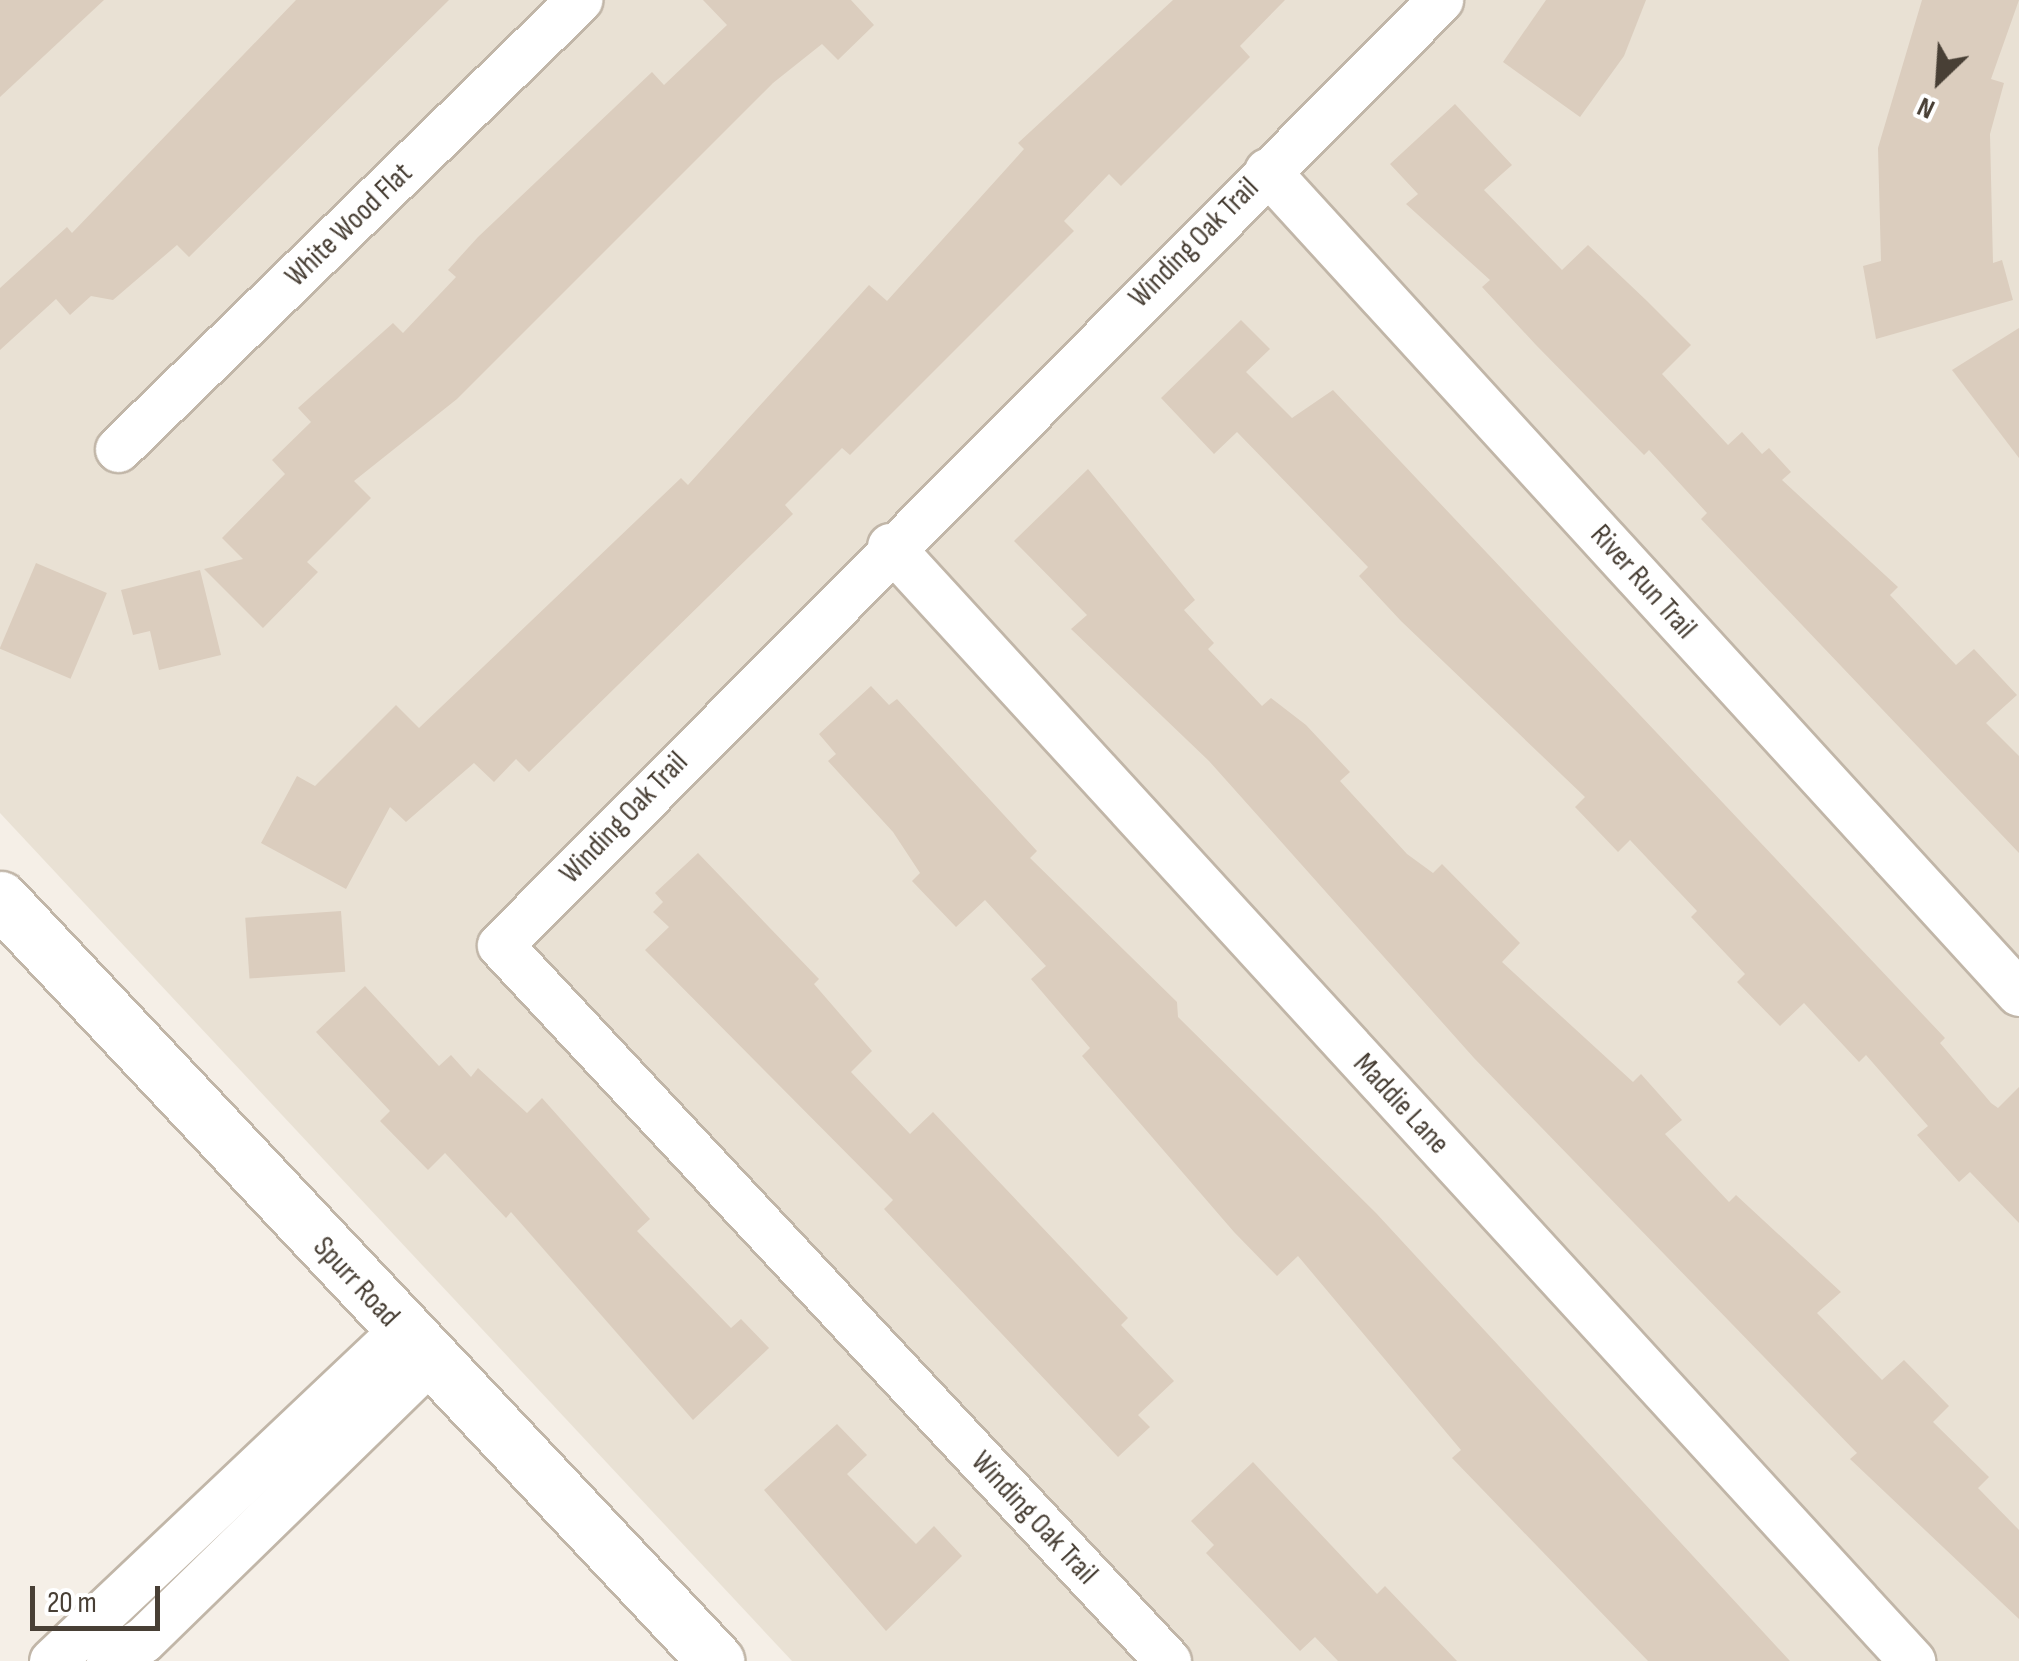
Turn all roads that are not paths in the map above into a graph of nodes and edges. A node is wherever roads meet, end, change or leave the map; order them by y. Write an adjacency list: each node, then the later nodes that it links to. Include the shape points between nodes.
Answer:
1 (579, 0): 4 (street, White Wood Flat)
2 (1440, 0): 3 (street, Winding Oak Trail)
3 (1266, 171): 5 (street, Winding Oak Trail); 7 (street, River Run Trail)
4 (118, 449)
5 (890, 546): 12 (street, Winding Oak Trail, via 500,945); 13 (street, Maddie Lane)
6 (0, 899): 8 (street, Spurr Road)
7 (2019, 994)
8 (416, 1345): 9 (street); 10 (street, via 143,1640); 11 (street, Spurr Road)
9 (52, 1661)
10 (109, 1661)
11 (716, 1661)
12 (1168, 1661)
13 (1912, 1661)

